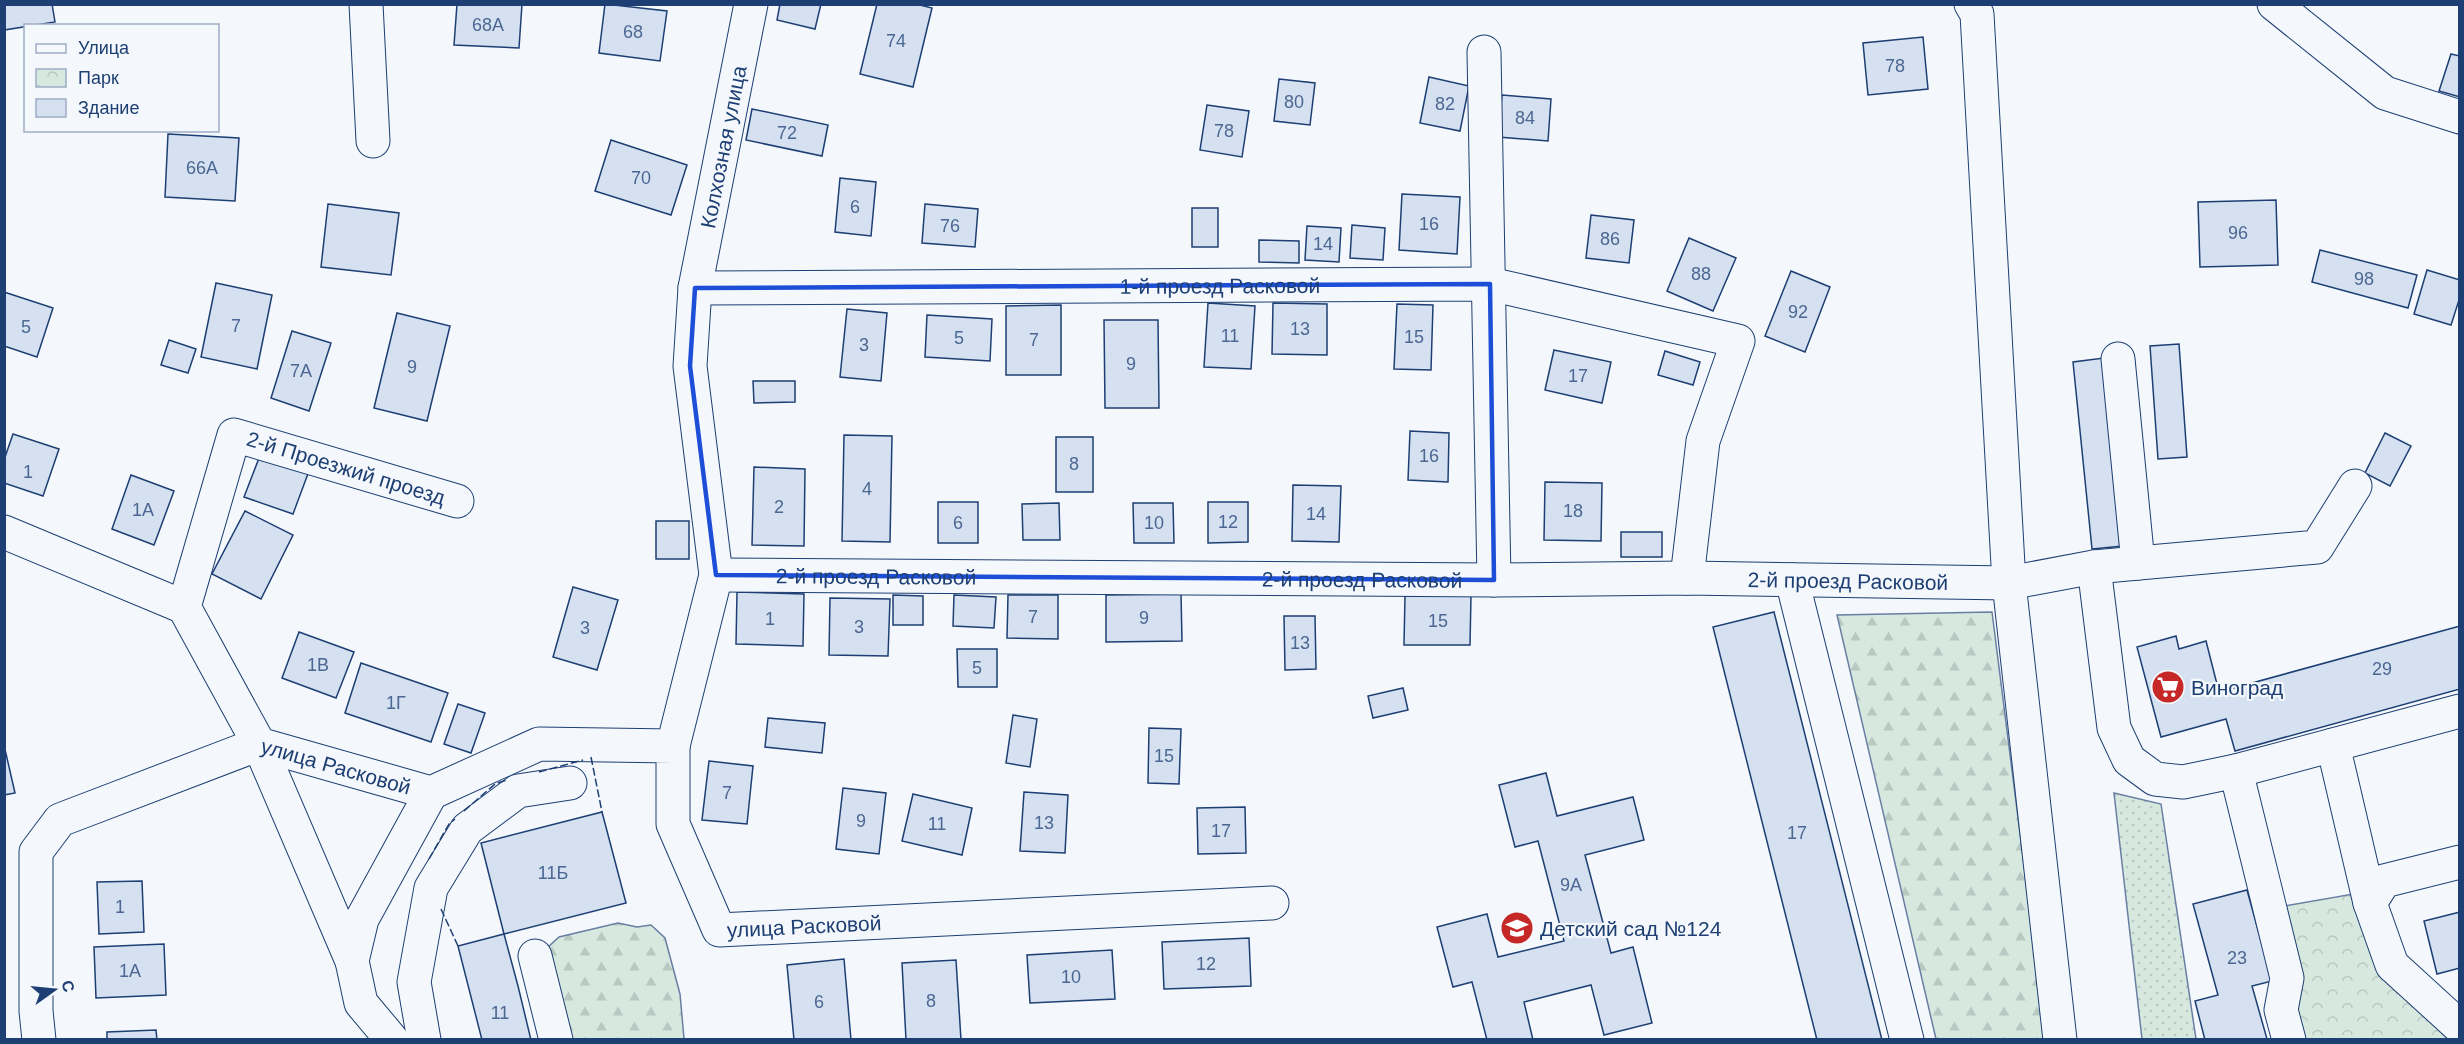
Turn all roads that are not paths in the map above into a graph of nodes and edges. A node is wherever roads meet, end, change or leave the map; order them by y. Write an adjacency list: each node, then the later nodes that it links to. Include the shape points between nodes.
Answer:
1 (366, 4): 7 (street)
2 (751, 4): 9 (street, Колхозная улица)
3 (1971, 4): 20 (street, via 1977,14)
4 (2274, 4): 6 (street, via 2385,93)
5 (1484, 52): 8 (street)
6 (2460, 117)
7 (373, 141)
8 (1490, 284): 9 (street, 1-й проезд Расковой); 17 (street, 1-й проезд Расковой, via 1738,341 1703,441); 19 (street)
9 (695, 288): 16 (street, Колхозная улица, via 690,366)
10 (2118, 359): 14 (street)
11 (2355, 486): 14 (street, 2-й проезд Расковой, via 2317,547)
12 (457, 501): 21 (street, 2-й Проезжий проезд, via 234,435)
13 (4, 532): 21 (street)
14 (2138, 563): 15 (street, 2-й проезд Расковой)
15 (2094, 567): 20 (street, 2-й проезд Расковой); 26 (street, via 2114,728 2129,760 2155,779 2183,782)
16 (716, 575): 19 (street, 2-й проезд Расковой); 25 (street)
17 (1687, 578): 18 (street, 2-й проезд Расковой); 19 (street, 2-й проезд Расковой)
18 (1792, 579): 20 (street, 2-й проезд Расковой); 39 (street)
19 (1494, 580)
20 (2009, 583): 40 (street)
21 (184, 607): 23 (street, улица Расковой)
22 (2460, 711): 24 (street)
23 (259, 744): 28 (street, улица Расковой); 33 (street); 35 (street, via 60,820 36,852)
24 (2333, 745): 26 (street); 31 (street)
25 (673, 746): 28 (street, улица Расковой, via 539,744); 30 (street, улица Расковой, via 673,825 719,930)
26 (2236, 771): 41 (street, via 2287,978 2281,1010)
27 (570, 783): 37 (street, via 518,791 467,829 431,888 414,982)
28 (431, 793): 33 (street, via 362,919)
29 (2460, 862): 31 (street, via 2384,881)
30 (1272, 903)
31 (2370, 903): 34 (street, via 2392,965)
32 (535, 956): 38 (street)
33 (352, 961): 36 (street, via 361,1003)
34 (2460, 1027)
35 (39, 1040)
36 (392, 1040)
37 (424, 1040)
38 (556, 1040)
39 (1907, 1040)
40 (2060, 1040)
41 (2289, 1040)

